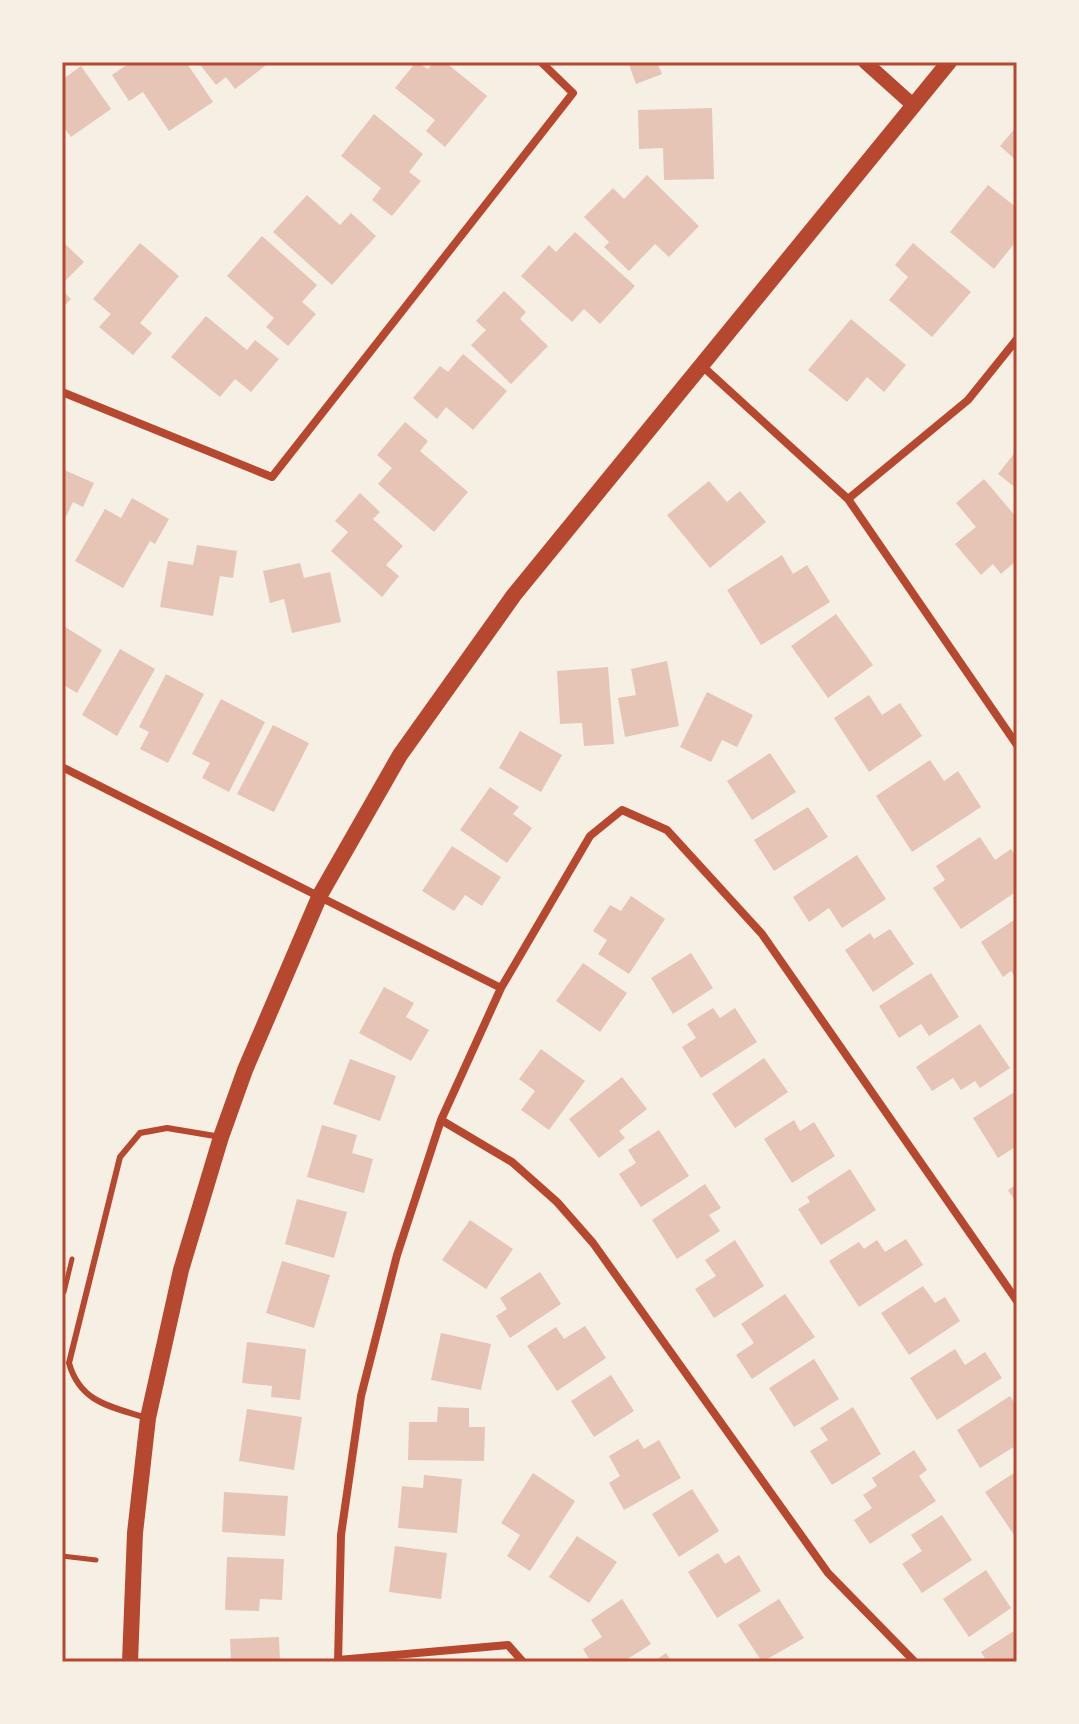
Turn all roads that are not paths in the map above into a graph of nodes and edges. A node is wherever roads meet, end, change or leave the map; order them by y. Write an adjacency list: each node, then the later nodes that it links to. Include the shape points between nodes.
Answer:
1 (541, 62): 7 (street, via 573,93 272,477)
2 (865, 62): 4 (street)
3 (949, 62): 4 (main road)
4 (914, 106): 6 (main road)
5 (1017, 339): 8 (street, via 968,400)
6 (700, 364): 8 (street); 11 (main road, via 514,595 400,755)
7 (62, 392)
8 (848, 499): 9 (street)
9 (1017, 745)
10 (62, 767): 11 (street)
11 (320, 895): 12 (street); 14 (main road, via 271,1004)
12 (501, 988): 13 (street); 15 (street, via 590,836 622,810 667,830 762,934)
13 (441, 1120): 17 (street, via 397,1255 361,1396 341,1535); 20 (street, via 512,1162 593,1243 828,1573)
14 (221, 1137): 16 (main road, via 181,1270); 16 (lane, via 167,1128 140,1133 120,1157 69,1363 73,1378 94,1402)
15 (1017, 1301)
16 (148, 1418): 18 (main road, via 135,1533)
17 (338, 1661): 19 (street, via 508,1645)
18 (130, 1662)
19 (523, 1662)
20 (915, 1662)

